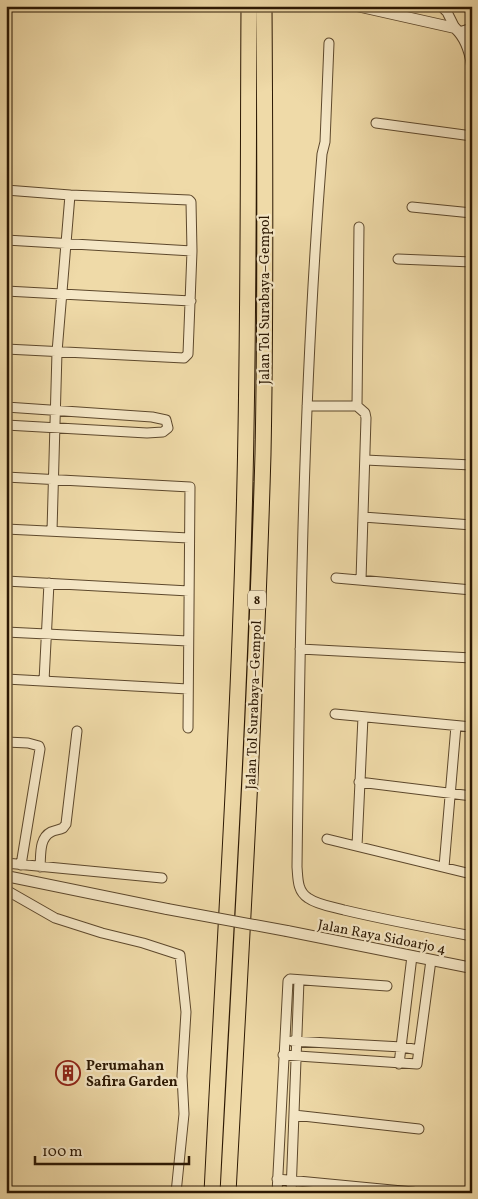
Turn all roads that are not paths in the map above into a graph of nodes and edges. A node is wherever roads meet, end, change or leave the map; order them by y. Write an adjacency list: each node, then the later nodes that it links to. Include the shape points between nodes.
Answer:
1 (249, 6): 94 (highway, Jalan Tol Surabaya–Gempol / 8, via 244,530)
2 (264, 6): 95 (highway, Jalan Tol Surabaya–Gempol / 8, via 262,456 253,712)
3 (357, 6): 6 (street)
4 (441, 6): 6 (street)
5 (472, 28): 6 (street)
6 (457, 30): 8 (street)
7 (329, 43): 26 (street, via 325,142 314,248)
8 (472, 65)
9 (376, 124): 10 (street)
10 (472, 136)
11 (6, 190): 12 (street)
12 (70, 195): 17 (street); 18 (street, via 189,200 192,205)
13 (412, 207): 14 (street)
14 (472, 213)
15 (360, 227): 27 (street)
16 (6, 240): 17 (street)
17 (66, 244): 18 (street); 22 (street)
18 (192, 251): 23 (street)
19 (398, 259): 20 (street)
20 (472, 262)
21 (6, 291): 22 (street)
22 (62, 294): 23 (street); 25 (street)
23 (191, 301): 25 (street, via 188,354 184,358)
24 (6, 349): 25 (street)
25 (57, 352): 29 (street)
26 (307, 406): 27 (street); 50 (street)
27 (357, 406): 32 (street, via 366,418)
28 (6, 407): 29 (street)
29 (56, 410): 31 (street); 31 (street, via 152,416 166,420 168,428 163,432 147,433)
30 (6, 425): 31 (street)
31 (56, 427): 35 (street)
32 (365, 460): 33 (street); 36 (street)
33 (472, 466)
34 (6, 478): 35 (street)
35 (54, 480): 39 (street); 40 (street, via 190,487)
36 (363, 517): 37 (street); 42 (street)
37 (472, 525)
38 (6, 529): 39 (street)
39 (52, 531): 40 (street)
40 (189, 538): 46 (street)
41 (336, 578): 42 (street)
42 (362, 580): 45 (street)
43 (6, 581): 44 (street)
44 (50, 583): 46 (street); 48 (street)
45 (472, 590)
46 (189, 591): 49 (street)
47 (6, 632): 48 (street)
48 (46, 634): 49 (street); 53 (street)
49 (188, 641): 54 (street)
50 (300, 649): 51 (street); 75 (street, via 296,867 302,892 318,903 371,917)
51 (472, 658)
52 (6, 679): 53 (street)
53 (44, 681): 54 (street)
54 (188, 689): 59 (street)
55 (335, 714): 56 (street)
56 (363, 717): 57 (street); 62 (street)
57 (456, 726): 58 (street); 63 (street)
58 (472, 727)
59 (188, 728)
60 (77, 730): 69 (street, via 66,824 45,836)
61 (6, 742): 68 (street, via 34,744 40,749)
62 (359, 782): 63 (street); 66 (street)
63 (450, 793): 64 (street); 70 (street)
64 (472, 796)
65 (327, 839): 66 (street)
66 (357, 846): 70 (street)
67 (6, 863): 68 (street)
68 (21, 865): 69 (street)
69 (40, 867): 73 (street)
70 (444, 867): 71 (street)
71 (467, 873)
72 (6, 876): 76 (street, Jalan Raya Sidoarjo 4, bridge)
73 (162, 878)
74 (6, 890): 93 (street, via 55,918 180,956 186,1012 182,1076 184,1114)
75 (472, 936)
76 (412, 956): 77 (street, Jalan Raya Sidoarjo 4); 83 (street)
77 (431, 960): 78 (street, Jalan Raya Sidoarjo 4); 84 (street)
78 (472, 968)
79 (299, 980): 80 (street); 81 (street, via 288,981); 82 (street)
80 (387, 986)
81 (284, 1040): 82 (street); 85 (street)
82 (296, 1042): 83 (street); 86 (street)
83 (402, 1047): 84 (street); 87 (street)
84 (419, 1050): 87 (street, via 417,1064)
85 (283, 1055): 86 (street); 90 (street)
86 (296, 1056): 87 (street); 88 (street)
87 (398, 1064)
88 (294, 1115): 89 (street); 91 (street)
89 (419, 1129)
90 (277, 1179): 91 (street); 96 (street)
91 (291, 1180): 92 (street); 97 (street)
92 (413, 1192)
93 (176, 1193)
94 (212, 1193)
95 (228, 1193)
96 (277, 1193)
97 (291, 1193)

